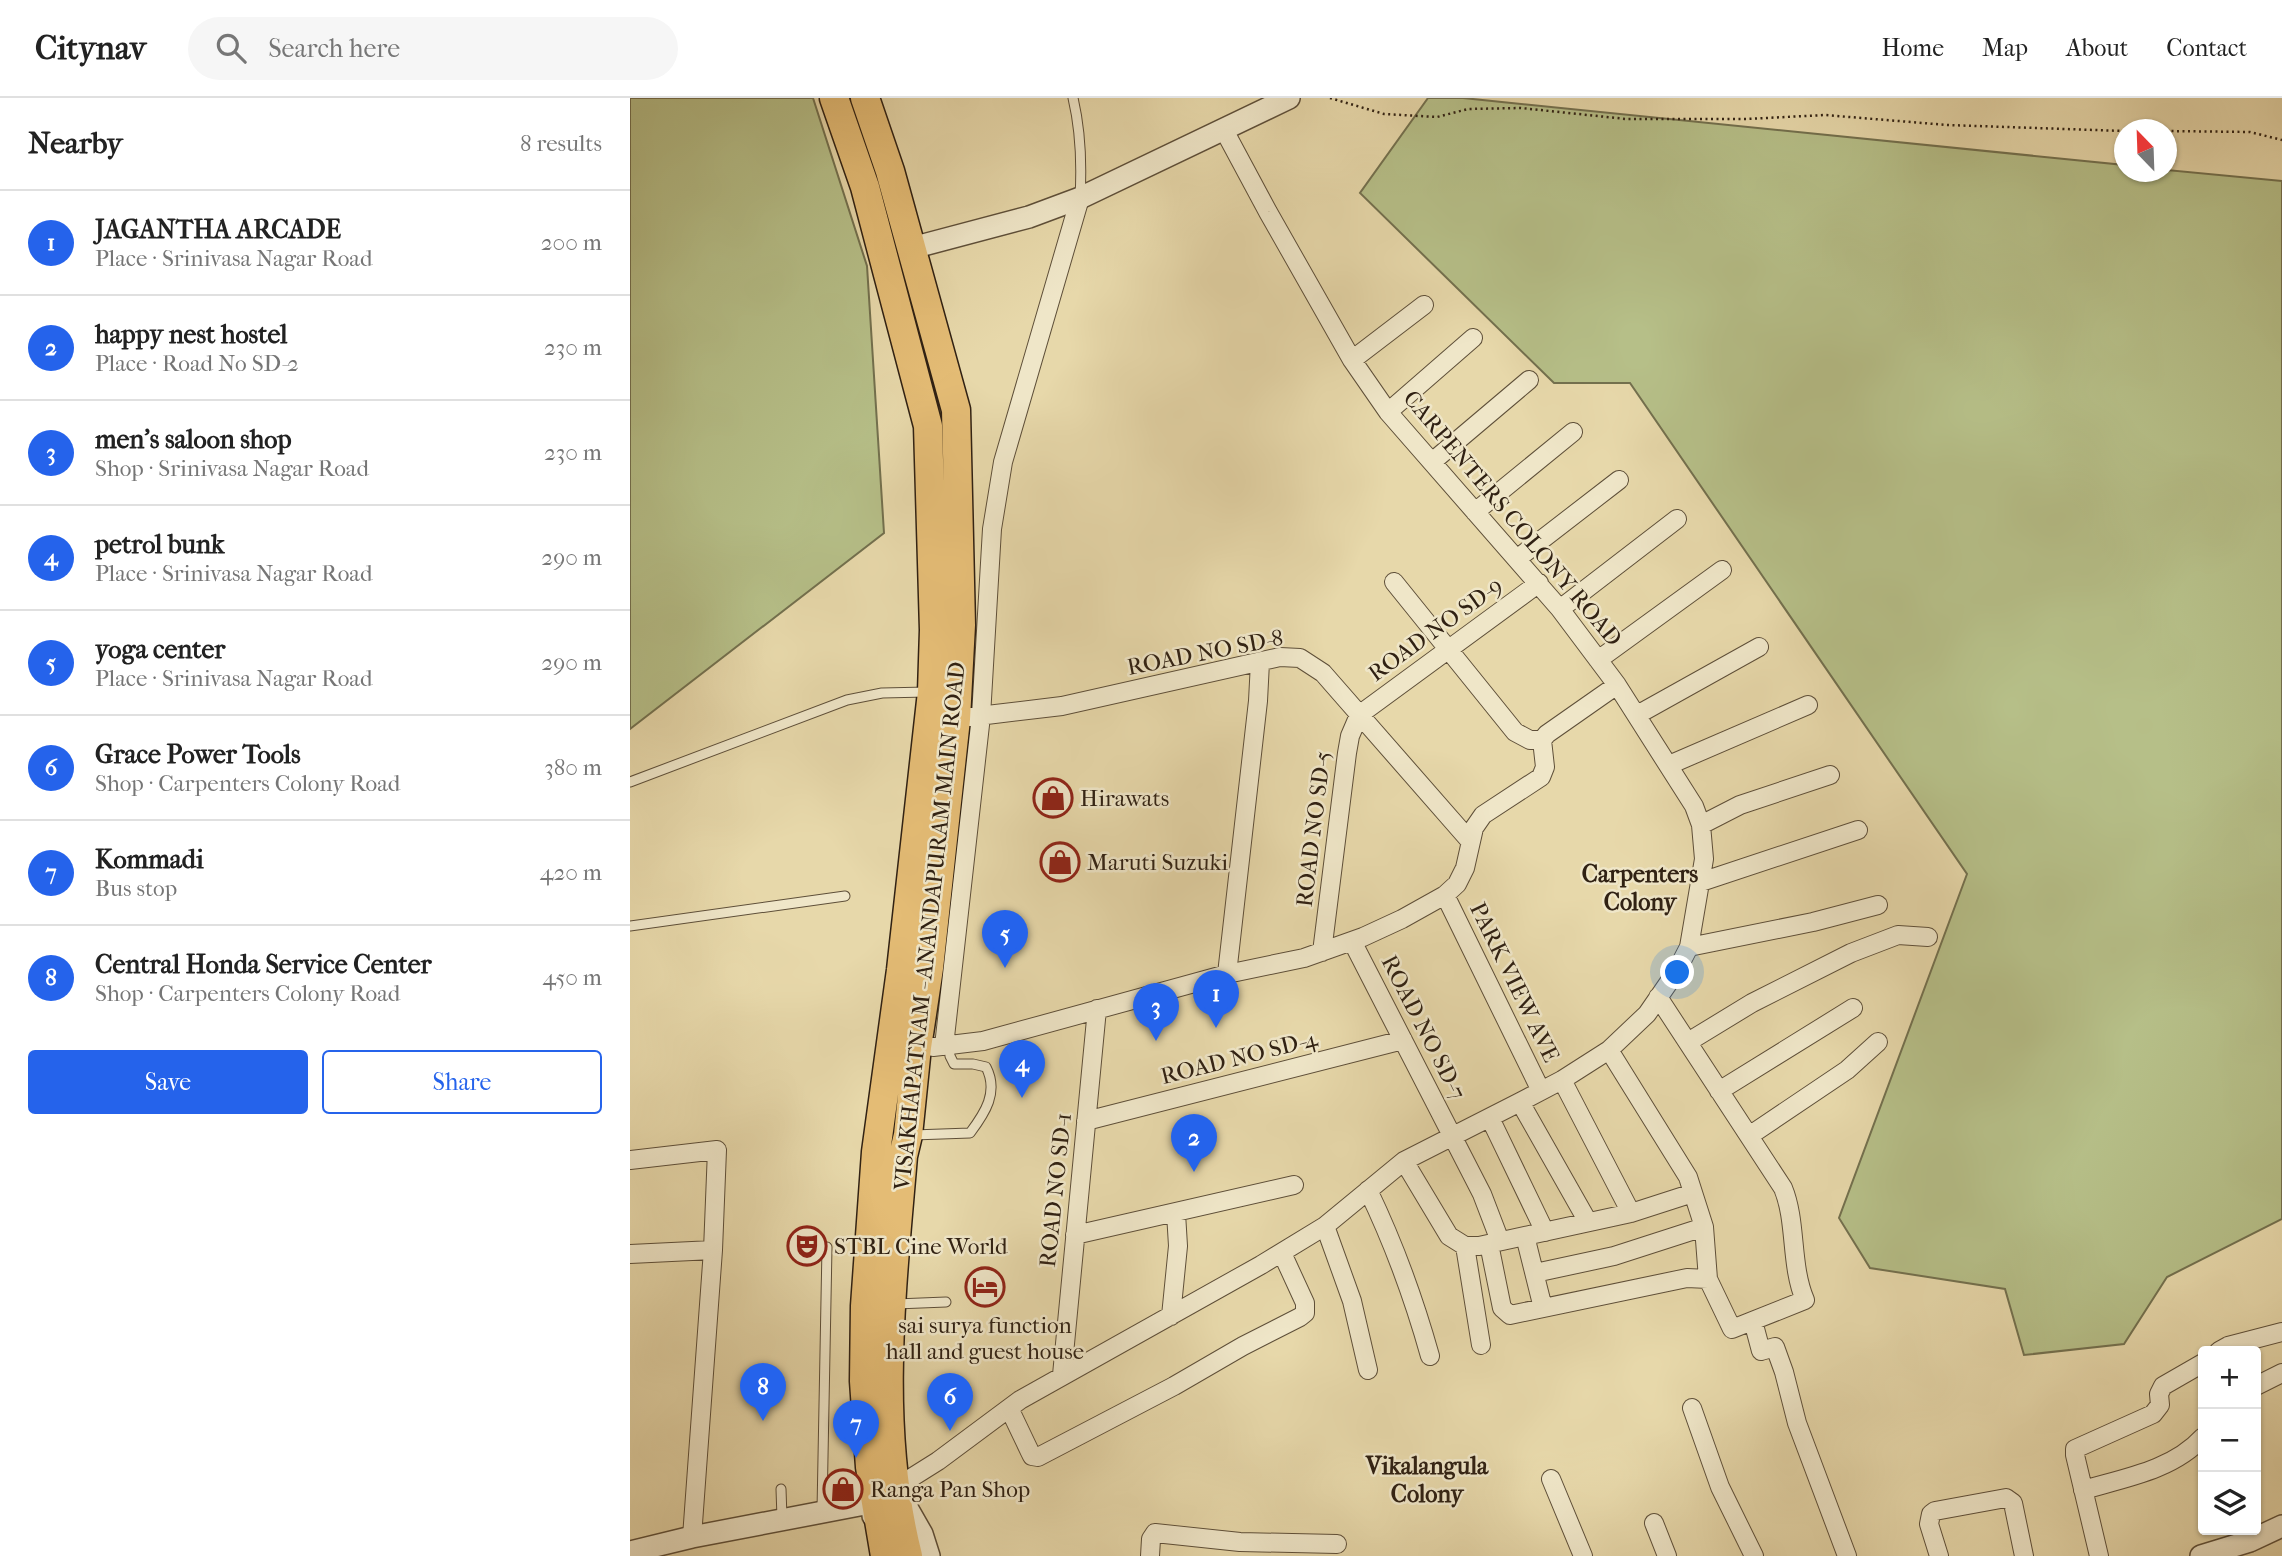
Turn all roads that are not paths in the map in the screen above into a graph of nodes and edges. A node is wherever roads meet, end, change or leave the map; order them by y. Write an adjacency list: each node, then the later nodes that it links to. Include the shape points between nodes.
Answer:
1 (834, 98): 28 (main road, VISAKHAPATNAM - ANANDAPURAM MAIN ROAD, via 865,187 928,426)
2 (864, 98): 7 (main road, VISAKHAPATNAM - ANANDAPURAM MAIN ROAD)
3 (1073, 98): 6 (lane, via 1083,157)
4 (1289, 98): 5 (street)
5 (1224, 130): 6 (street); 10 (street, CARPENTERS COLONY ROAD)
6 (1080, 198): 7 (street, via 1029,217); 32 (street, via 1003,462)
7 (912, 248): 32 (main road, VISAKHAPATNAM - ANANDAPURAM MAIN ROAD, via 956,410 961,625)
8 (1424, 305): 10 (street)
9 (1473, 338): 12 (street)
10 (1352, 360): 12 (street, CARPENTERS COLONY ROAD)
11 (1529, 380): 14 (street)
12 (1388, 412): 14 (street, CARPENTERS COLONY ROAD)
13 (1573, 432): 16 (street)
14 (1432, 462): 16 (street, CARPENTERS COLONY ROAD)
15 (1619, 480): 18 (street)
16 (1475, 512): 18 (street, CARPENTERS COLONY ROAD)
17 (1678, 519): 22 (street)
18 (1518, 558): 21 (street, CARPENTERS COLONY ROAD)
19 (1723, 570): 25 (street)
20 (1394, 582): 24 (street)
21 (1539, 583): 22 (street, CARPENTERS COLONY ROAD); 24 (street, ROAD NO SD-9)
22 (1560, 608): 25 (street, CARPENTERS COLONY ROAD)
23 (1759, 647): 31 (street)
24 (1450, 649): 30 (street, ROAD NO SD-9); 33 (street, via 1515,732)
25 (1598, 660): 27 (street, CARPENTERS COLONY ROAD)
26 (1260, 662): 30 (street, ROAD NO SD-8, via 1289,657 1311,664); 32 (street, ROAD NO SD-8, via 1062,706); 49 (street)
27 (1617, 685): 31 (street, CARPENTERS COLONY ROAD); 33 (street)
28 (932, 692): 36 (lane, via 847,699); 108 (main road, VISAKHAPATNAM - ANANDAPURAM MAIN ROAD, via 876,1152 865,1306 864,1381)
29 (1808, 705): 34 (street)
30 (1359, 715): 39 (street, ROAD NO SD-8); 48 (street, ROAD NO SD-5, via 1347,753)
31 (1637, 715): 34 (street, CARPENTERS COLONY ROAD)
32 (969, 717): 56 (main road, VISAKHAPATNAM - ANANDAPURAM MAIN ROAD, via 929,968)
33 (1542, 740): 39 (street, via 1545,767 1541,777 1483,815)
34 (1669, 765): 37 (street, CARPENTERS COLONY ROAD)
35 (1830, 775): 37 (street, via 1740,805)
36 (630, 782)
37 (1701, 825): 40 (street, CARPENTERS COLONY ROAD)
38 (1858, 830): 40 (street)
39 (1470, 841): 41 (street, via 1465,868)
40 (1701, 882): 47 (street, CARPENTERS COLONY ROAD)
41 (1445, 895): 46 (street); 59 (street, PARK VIEW AVE)
42 (845, 896): 44 (lane)
43 (1878, 905): 47 (street)
44 (630, 926)
45 (1928, 937): 54 (street, via 1898,935 1851,953 1752,1003)
46 (1352, 941): 48 (street); 53 (street, ROAD NO SD-7)
47 (1689, 947): 50 (street, CARPENTERS COLONY ROAD)
48 (1322, 952): 49 (street)
49 (1227, 974): 52 (street)
50 (1658, 997): 54 (street); 57 (street, CARPENTERS COLONY ROAD)
51 (1853, 1008): 60 (street)
52 (1097, 1009): 56 (street, via 983,1041); 63 (street, ROAD NO SD-1)
53 (1403, 1040): 63 (street, ROAD NO SD-4); 65 (street, ROAD NO SD-7)
54 (1688, 1042): 60 (street)
55 (1878, 1042): 66 (street, via 1847,1070)
56 (936, 1047): 64 (main road, VISAKHAPATNAM - ANANDAPURAM MAIN ROAD); 64 (lane, via 954,1064 986,1067 991,1096 986,1112 970,1133)
57 (1609, 1050): 58 (street, CARPENTERS COLONY ROAD); 71 (street, via 1688,1177)
58 (1562, 1080): 59 (street, CARPENTERS COLONY ROAD); 73 (street)
59 (1541, 1091): 61 (street, CARPENTERS COLONY ROAD)
60 (1720, 1091): 66 (street)
61 (1520, 1102): 62 (street, CARPENTERS COLONY ROAD); 74 (street)
62 (1490, 1118): 65 (street, CARPENTERS COLONY ROAD); 77 (street)
63 (1086, 1121): 78 (street, ROAD NO SD-1)
64 (908, 1135): 89 (main road, VISAKHAPATNAM - ANANDAPURAM MAIN ROAD)
65 (1452, 1135): 68 (street, CARPENTERS COLONY ROAD); 80 (street, ROAD NO SD-7, via 1482,1194)
66 (1749, 1136): 92 (street, via 1785,1194 1797,1280 1805,1300)
67 (630, 1160): 83 (street, via 717,1150)
68 (1404, 1161): 70 (street, CARPENTERS COLONY ROAD); 81 (street, via 1449,1236)
69 (1294, 1185): 72 (street)
70 (1368, 1190): 75 (street, CARPENTERS COLONY ROAD); 96 (street, via 1399,1261)
71 (1693, 1193): 73 (street); 76 (street)
72 (1176, 1213): 78 (street); 91 (street, via 1178,1246)
73 (1631, 1213): 74 (street)
74 (1588, 1222): 77 (street)
75 (1325, 1226): 84 (street, CARPENTERS COLONY ROAD); 98 (street, via 1352,1301)
76 (1704, 1227): 86 (street, via 1614,1256); 87 (street)
77 (1545, 1231): 79 (street)
78 (1075, 1235): 100 (street, ROAD NO SD-1)
79 (1525, 1236): 80 (street); 86 (street)
80 (1495, 1242): 81 (street); 90 (street, ROAD NO SD-7, via 1505,1313)
81 (1465, 1246): 94 (street)
82 (827, 1247): 109 (lane)
83 (713, 1250): 85 (street); 113 (street)
84 (1282, 1253): 91 (street, CARPENTERS COLONY ROAD); 102 (street, via 1305,1303 1300,1317 1038,1457 1032,1456)
85 (630, 1254)
86 (1535, 1273): 90 (street)
87 (1708, 1279): 90 (street, via 1687,1278); 92 (street, via 1732,1329)
88 (946, 1303): 89 (lane)
89 (890, 1305): 108 (main road, VISAKHAPATNAM - ANANDAPURAM MAIN ROAD, via 891,1466)
90 (1543, 1308)
91 (1171, 1316): 100 (street, CARPENTERS COLONY ROAD)
92 (1753, 1321): 124 (street, via 1761,1351 1775,1347 1797,1423)
93 (2282, 1332): 95 (street)
94 (1481, 1345)
95 (2228, 1346)
96 (1430, 1356)
97 (2198, 1366): 107 (street, via 2163,1386 2160,1405 2153,1414 2075,1449)
98 (1368, 1370)
99 (2282, 1373): 101 (street)
100 (1062, 1375): 102 (street, CARPENTERS COLONY ROAD)
101 (2261, 1384)
102 (1009, 1408): 108 (street, CARPENTERS COLONY ROAD)
103 (1692, 1408): 123 (street, via 1720,1487)
104 (2198, 1441): 107 (street, via 2165,1464)
105 (1551, 1479): 121 (street)
106 (781, 1489): 110 (lane)
107 (2083, 1490): 127 (street)
108 (885, 1495): 109 (street, CARPENTERS COLONY ROAD); 116 (street, via 870,1543); 117 (main road, VISAKHAPATNAM - ANANDAPURAM MAIN ROAD); 118 (main road, VISAKHAPATNAM - ANANDAPURAM MAIN ROAD); 119 (street, via 922,1534)
109 (822, 1512): 110 (street, CARPENTERS COLONY ROAD)
110 (782, 1520): 113 (street, CARPENTERS COLONY ROAD)
111 (1654, 1523): 122 (street)
112 (2282, 1526): 128 (street)
113 (692, 1537): 115 (street, CARPENTERS COLONY ROAD)
114 (1337, 1544): 120 (street, via 1240,1542 1155,1532)
115 (630, 1552)
116 (872, 1556)
117 (886, 1556)
118 (908, 1556)
119 (929, 1556)
120 (1150, 1556)
121 (1583, 1556)
122 (1667, 1556)
123 (1754, 1556)
124 (1847, 1556)
125 (1939, 1556): 126 (street, via 1929,1524 1931,1514 2006,1498 2013,1503)
126 (2024, 1556)
127 (2099, 1556)
128 (2201, 1556)

